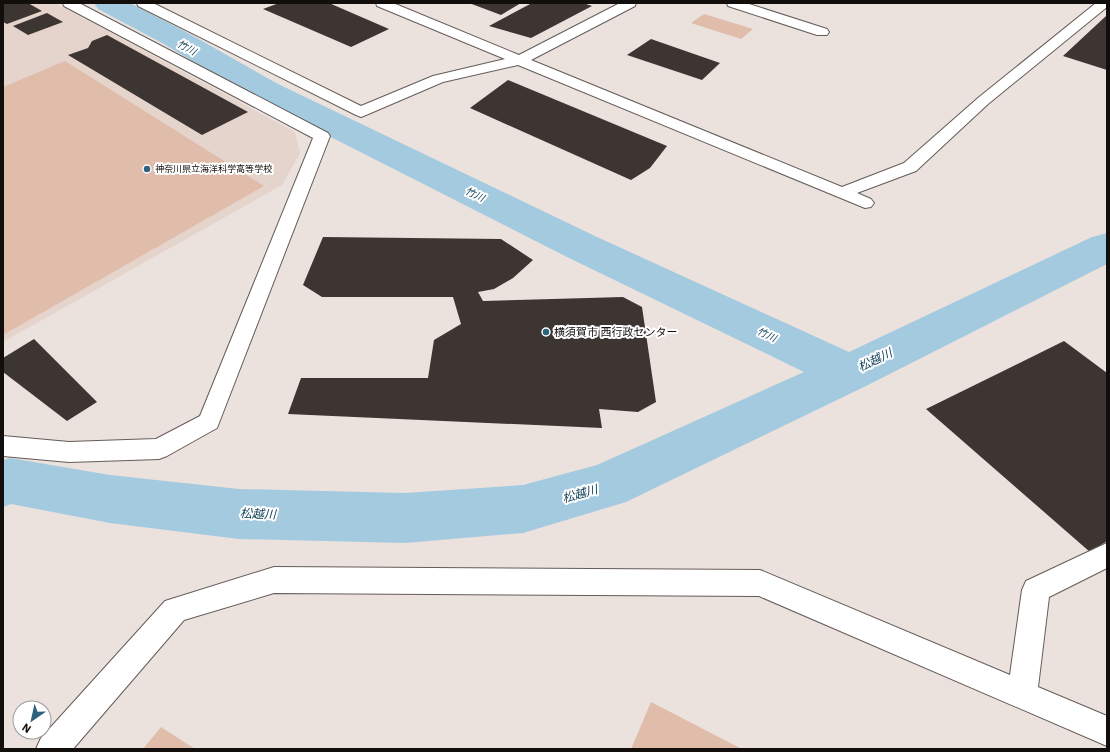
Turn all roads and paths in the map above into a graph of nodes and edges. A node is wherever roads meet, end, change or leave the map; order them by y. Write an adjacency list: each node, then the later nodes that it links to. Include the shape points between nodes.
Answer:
1 (68, 3): 11 (street, via 322,136 209,422 159,449 69,452)
2 (143, 3): 8 (street, via 362,112 438,78)
3 (382, 3): 8 (street)
4 (630, 3): 8 (street)
5 (733, 3): 7 (street)
6 (1098, 4): 9 (street, via 983,100 910,167)
7 (822, 32)
8 (520, 60): 9 (street)
9 (842, 193): 10 (street)
10 (865, 203)
11 (3, 446)
12 (1107, 555): 13 (street, via 1036,590)
13 (1022, 694): 14 (street); 15 (street, via 760,583 274,580 175,610)
14 (1107, 731)
15 (52, 749)

